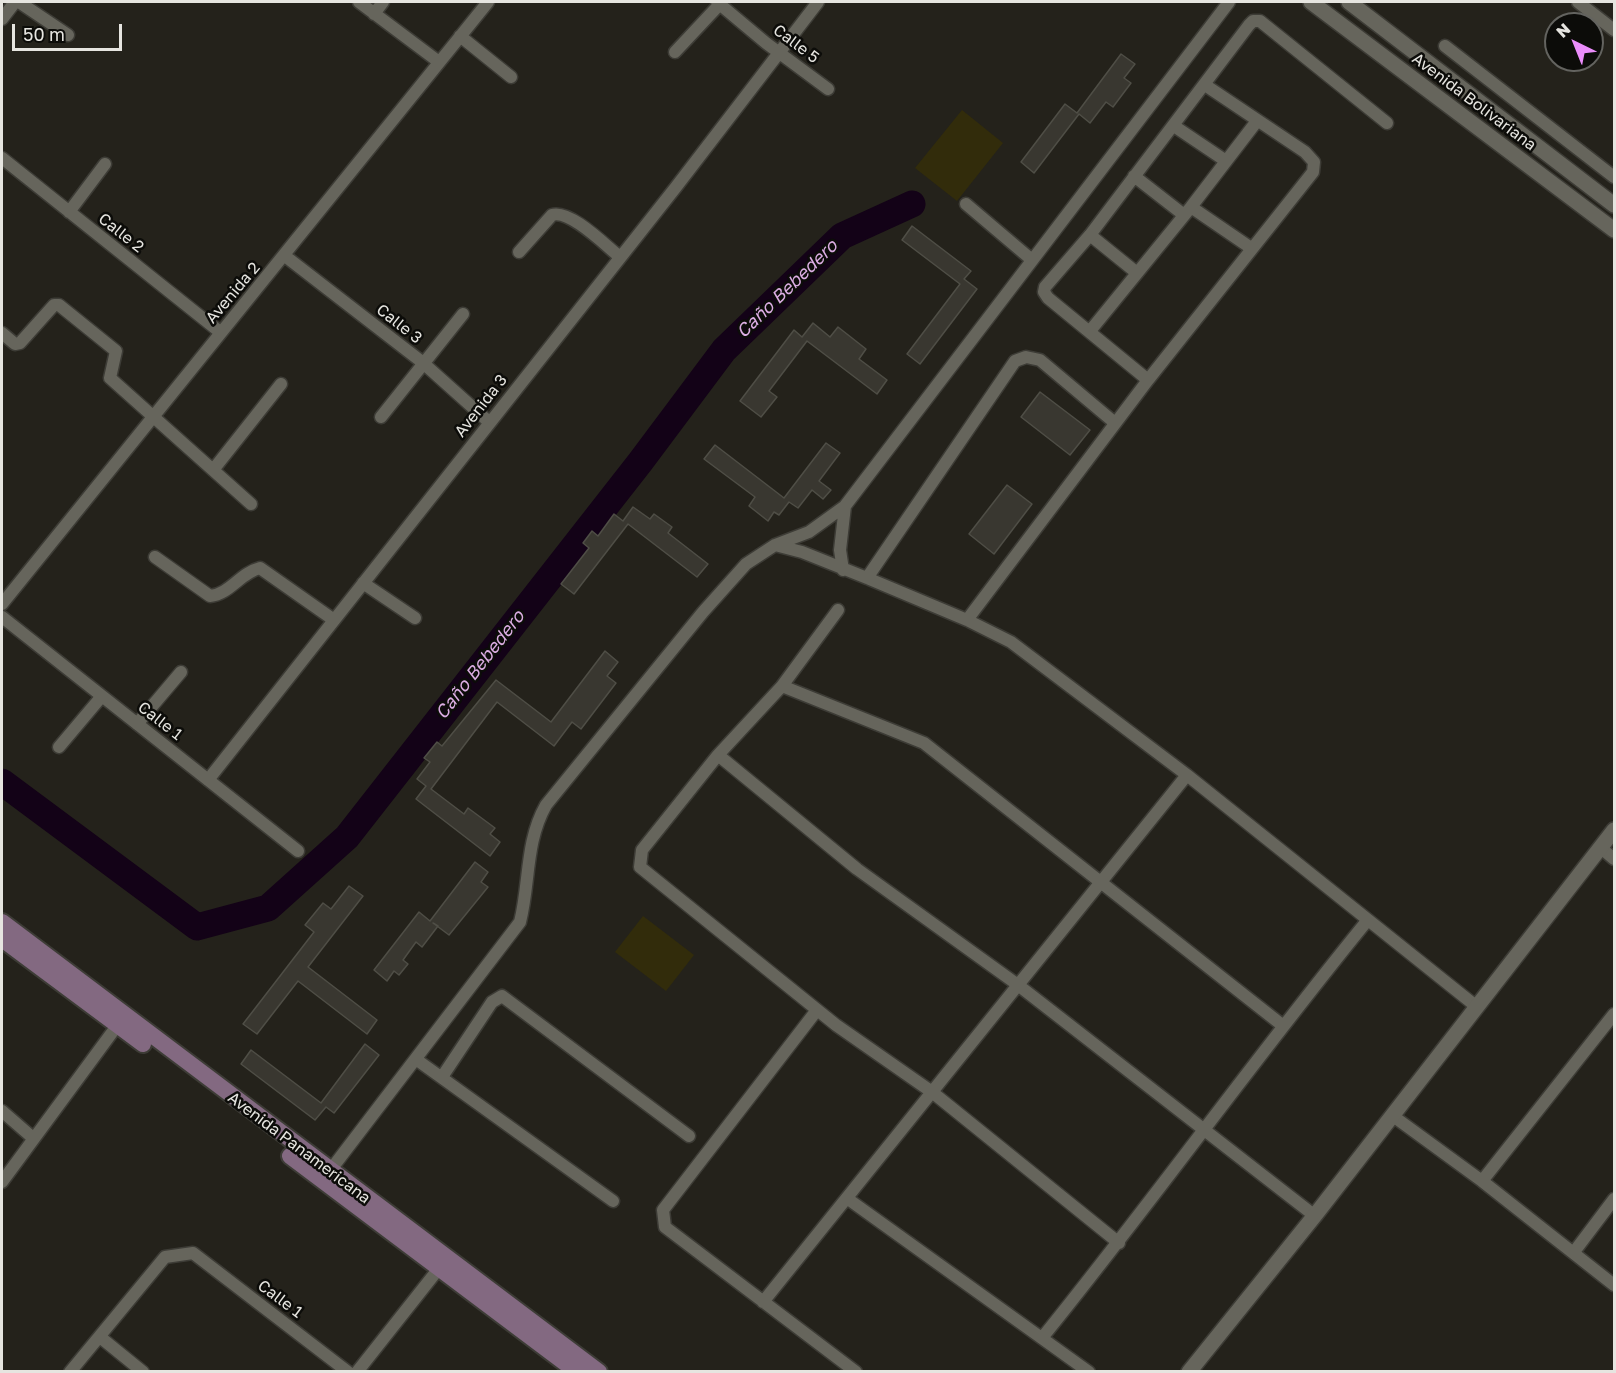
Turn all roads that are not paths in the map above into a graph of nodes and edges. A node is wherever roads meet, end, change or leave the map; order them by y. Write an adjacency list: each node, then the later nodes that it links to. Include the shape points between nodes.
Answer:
1 (17, 2): 12 (street); 14 (street)
2 (359, 2): 11 (street)
3 (383, 2): 11 (street)
4 (488, 2): 15 (street, Avenida 2)
5 (818, 2): 18 (street, Avenida 3)
6 (1229, 2): 41 (street)
7 (1311, 2): 35 (street, Avenida Bolivariana)
8 (1349, 2): 32 (street, Avenida Bolivariana)
9 (1578, 2): 13 (street)
10 (718, 3): 17 (street); 18 (street, Calle 5)
11 (374, 14): 19 (street)
12 (2, 19)
13 (1614, 30)
14 (68, 34)
15 (460, 36): 19 (street, Avenida 2); 20 (street)
16 (1445, 46): 30 (street)
17 (675, 52)
18 (780, 53): 22 (street, Calle 5); 40 (street, Avenida 3)
19 (439, 62): 39 (street, Avenida 2)
20 (511, 77)
21 (1205, 85): 23 (street); 24 (street, via 1249,25 1260,21); 25 (street)
22 (828, 89)
23 (1257, 121): 27 (street); 37 (street, via 1314,162 1313,172)
24 (1387, 123)
25 (1174, 126): 27 (street); 29 (street)
26 (2, 158): 34 (street, Calle 2)
27 (1226, 161): 33 (street)
28 (105, 164): 34 (street)
29 (1134, 176): 33 (street); 36 (street)
30 (1614, 177)
31 (966, 204): 41 (street)
32 (1614, 205)
33 (1188, 211): 37 (street); 42 (street)
34 (69, 212): 46 (street, Calle 2)
35 (1614, 230)
36 (1090, 236): 42 (street); 44 (street, via 1044,292)
37 (1251, 248): 48 (street)
38 (519, 252): 40 (street, via 552,215 559,213 572,218)
39 (285, 256): 46 (street, Avenida 2); 47 (street, Calle 3)
40 (620, 257): 52 (street, Avenida 3)
41 (1032, 260): 56 (street)
42 (1137, 273): 44 (street)
43 (463, 314): 47 (street)
44 (1090, 331): 48 (street)
45 (2, 333): 50 (street, via 20,344 54,305 59,306 116,351 110,378)
46 (220, 333): 50 (street, Avenida 2)
47 (422, 362): 51 (street); 52 (street, Calle 3)
48 (1148, 380): 53 (street)
49 (281, 384): 54 (street)
50 (153, 416): 54 (street); 62 (street, Avenida 2)
51 (381, 417)
52 (489, 422): 61 (street, Avenida 3)
53 (1115, 423): 60 (street, via 1040,360 1015,360); 67 (street)
54 (213, 470): 55 (street)
55 (251, 504)
56 (845, 507): 57 (street, via 809,532); 59 (street, via 840,550)
57 (775, 545): 59 (street); 90 (street, via 746,564 713,600 546,805 530,840 520,922)
58 (154, 557): 66 (street, via 210,596 219,595 250,570 260,568)
59 (843, 570): 60 (street)
60 (867, 578): 67 (street)
61 (363, 583): 65 (street); 66 (street, Avenida 3)
62 (2, 604)
63 (838, 610): 69 (street)
64 (2, 617): 70 (street, Calle 1)
65 (415, 618)
66 (334, 620): 75 (street, Avenida 3)
67 (967, 620): 74 (street, via 1011,642)
68 (181, 672): 71 (street)
69 (782, 686): 73 (street); 80 (street, via 924,743)
70 (102, 696): 71 (street, Calle 1); 72 (street)
71 (137, 724): 75 (street, Calle 1)
72 (59, 747)
73 (718, 755): 84 (street, via 857,868); 86 (street, via 642,850 640,867)
74 (1187, 775): 80 (street); 81 (street)
75 (208, 780): 78 (street, Calle 1)
76 (1614, 830): 77 (street)
77 (1601, 848): 79 (street); 85 (street)
78 (298, 851)
79 (1614, 859)
80 (1101, 881): 84 (street); 89 (street)
81 (1367, 921): 85 (street); 89 (street)
82 (2, 922): 88 (main road, Avenida Panamericana)
83 (2, 939): 88 (main road, Avenida Panamericana)
84 (1018, 985): 92 (street); 95 (street)
85 (1477, 1007): 94 (street)
86 (817, 1010): 92 (street); 109 (street, via 663,1210 665,1227)
87 (1614, 1014): 99 (street)
88 (121, 1021): 97 (street); 98 (main road, Avenida Panamericana)
89 (1282, 1025): 95 (street)
90 (417, 1060): 91 (street); 98 (street)
91 (441, 1077): 96 (street, via 492,1002 502,996); 103 (street)
92 (932, 1092): 101 (street); 105 (street)
93 (2, 1112): 97 (street)
94 (1393, 1116): 99 (street); 104 (street)
95 (1203, 1129): 104 (street); 105 (street)
96 (689, 1136)
97 (33, 1138): 100 (street)
98 (326, 1176): 107 (main road, Avenida Panamericana)
99 (1482, 1181): 106 (street)
100 (2, 1182)
101 (848, 1199): 109 (street); 111 (street)
102 (1614, 1199): 106 (street)
103 (613, 1201)
104 (1315, 1216): 120 (street)
105 (1119, 1243): 111 (street)
106 (1574, 1252): 108 (street)
107 (443, 1264): 115 (street); 116 (main road, Avenida Panamericana); 117 (main road, Avenida Panamericana)
108 (1614, 1285)
109 (763, 1302): 118 (street)
110 (100, 1336): 112 (street); 113 (street); 114 (street, Calle 1, via 165,1257 193,1253)
111 (1042, 1338): 119 (street)
112 (70, 1371)
113 (143, 1371)
114 (348, 1371)
115 (357, 1371)
116 (577, 1371)
117 (599, 1371)
118 (856, 1371)
119 (1089, 1371)
120 (1189, 1371)

